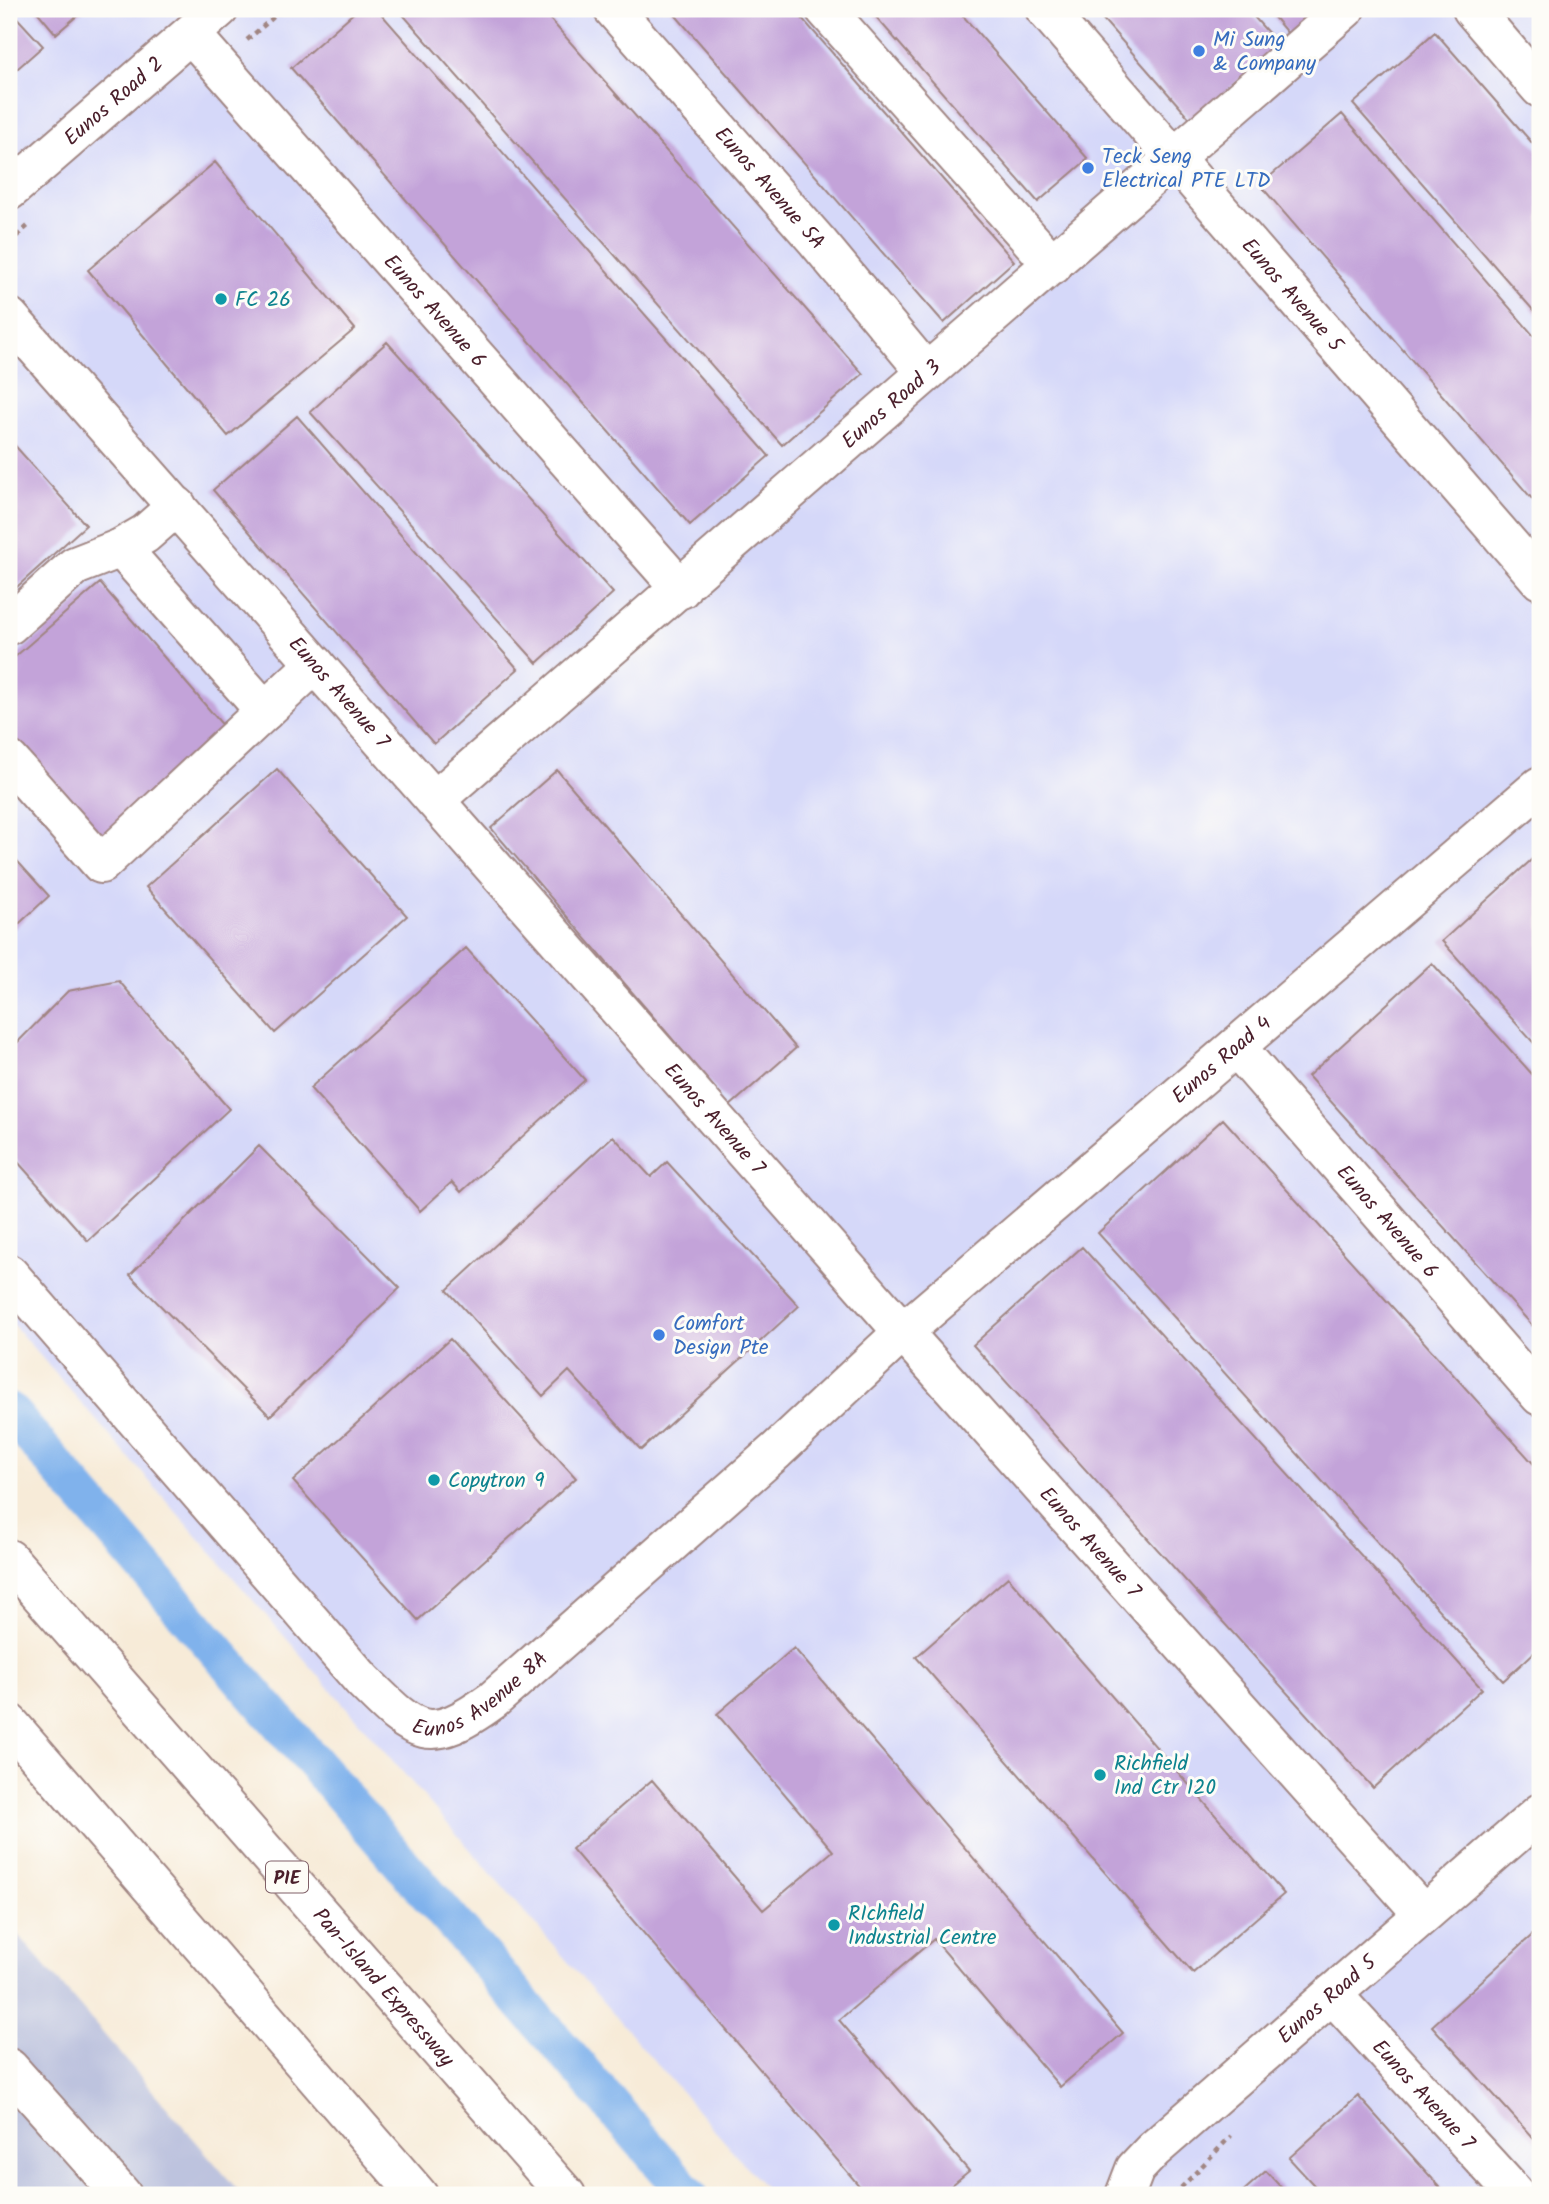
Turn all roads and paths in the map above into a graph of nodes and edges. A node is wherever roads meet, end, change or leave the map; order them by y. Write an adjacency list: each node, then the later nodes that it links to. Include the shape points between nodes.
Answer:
1 (219, 9): 7 (main road, Eunos Road 2)
2 (613, 9): 13 (main road, Eunos Avenue 5A)
3 (825, 9): 11 (main road)
4 (1045, 9): 9 (main road, Eunos Avenue 5)
5 (1345, 9): 9 (main road, Eunos Road 3)
6 (1472, 9): 8 (main road)
7 (191, 34): 10 (main road, Eunos Road 2); 17 (main road, Eunos Avenue 6)
8 (1540, 88)
9 (1176, 157): 11 (main road, Eunos Road 3); 16 (main road, Eunos Avenue 5)
10 (9, 191)
11 (1053, 265): 13 (main road, Eunos Road 3)
12 (9, 317): 14 (main road, Eunos Avenue 7)
13 (925, 371): 17 (main road, Eunos Road 3)
14 (177, 506): 15 (main road); 19 (main road, Eunos Avenue 7)
15 (121, 548): 18 (main road, via 75,566); 20 (main road)
16 (1540, 580)
17 (681, 589): 23 (main road, Eunos Road 3)
18 (9, 625)
19 (316, 664): 20 (main road); 23 (main road, Eunos Avenue 7)
20 (265, 711): 21 (main road, via 101,864)
21 (9, 760)
22 (1540, 786): 24 (main road, Eunos Road 4)
23 (435, 800): 26 (main road, Eunos Avenue 7)
24 (1236, 1047): 26 (main road, Eunos Road 4); 27 (main road, Eunos Avenue 6)
25 (9, 1274): 26 (main road, Eunos Avenue 8A, via 362,1680 401,1719 436,1730 455,1726 493,1700 776,1451)
26 (903, 1332): 31 (main road, Eunos Avenue 7)
27 (1540, 1396)
28 (9, 1559): 36 (main road, Pan-Island Expressway / PIE)
29 (9, 1723): 35 (main road)
30 (1540, 1813): 31 (main road, Eunos Road 5)
31 (1423, 1914): 32 (main road, Eunos Road 5)
32 (1332, 1994): 37 (main road, Eunos Road 5, via 1153,2150 1135,2169); 38 (main road, Eunos Avenue 7)
33 (9, 2068): 34 (main road)
34 (122, 2195)
35 (418, 2195)
36 (566, 2195)
37 (1125, 2195)
38 (1516, 2195)

